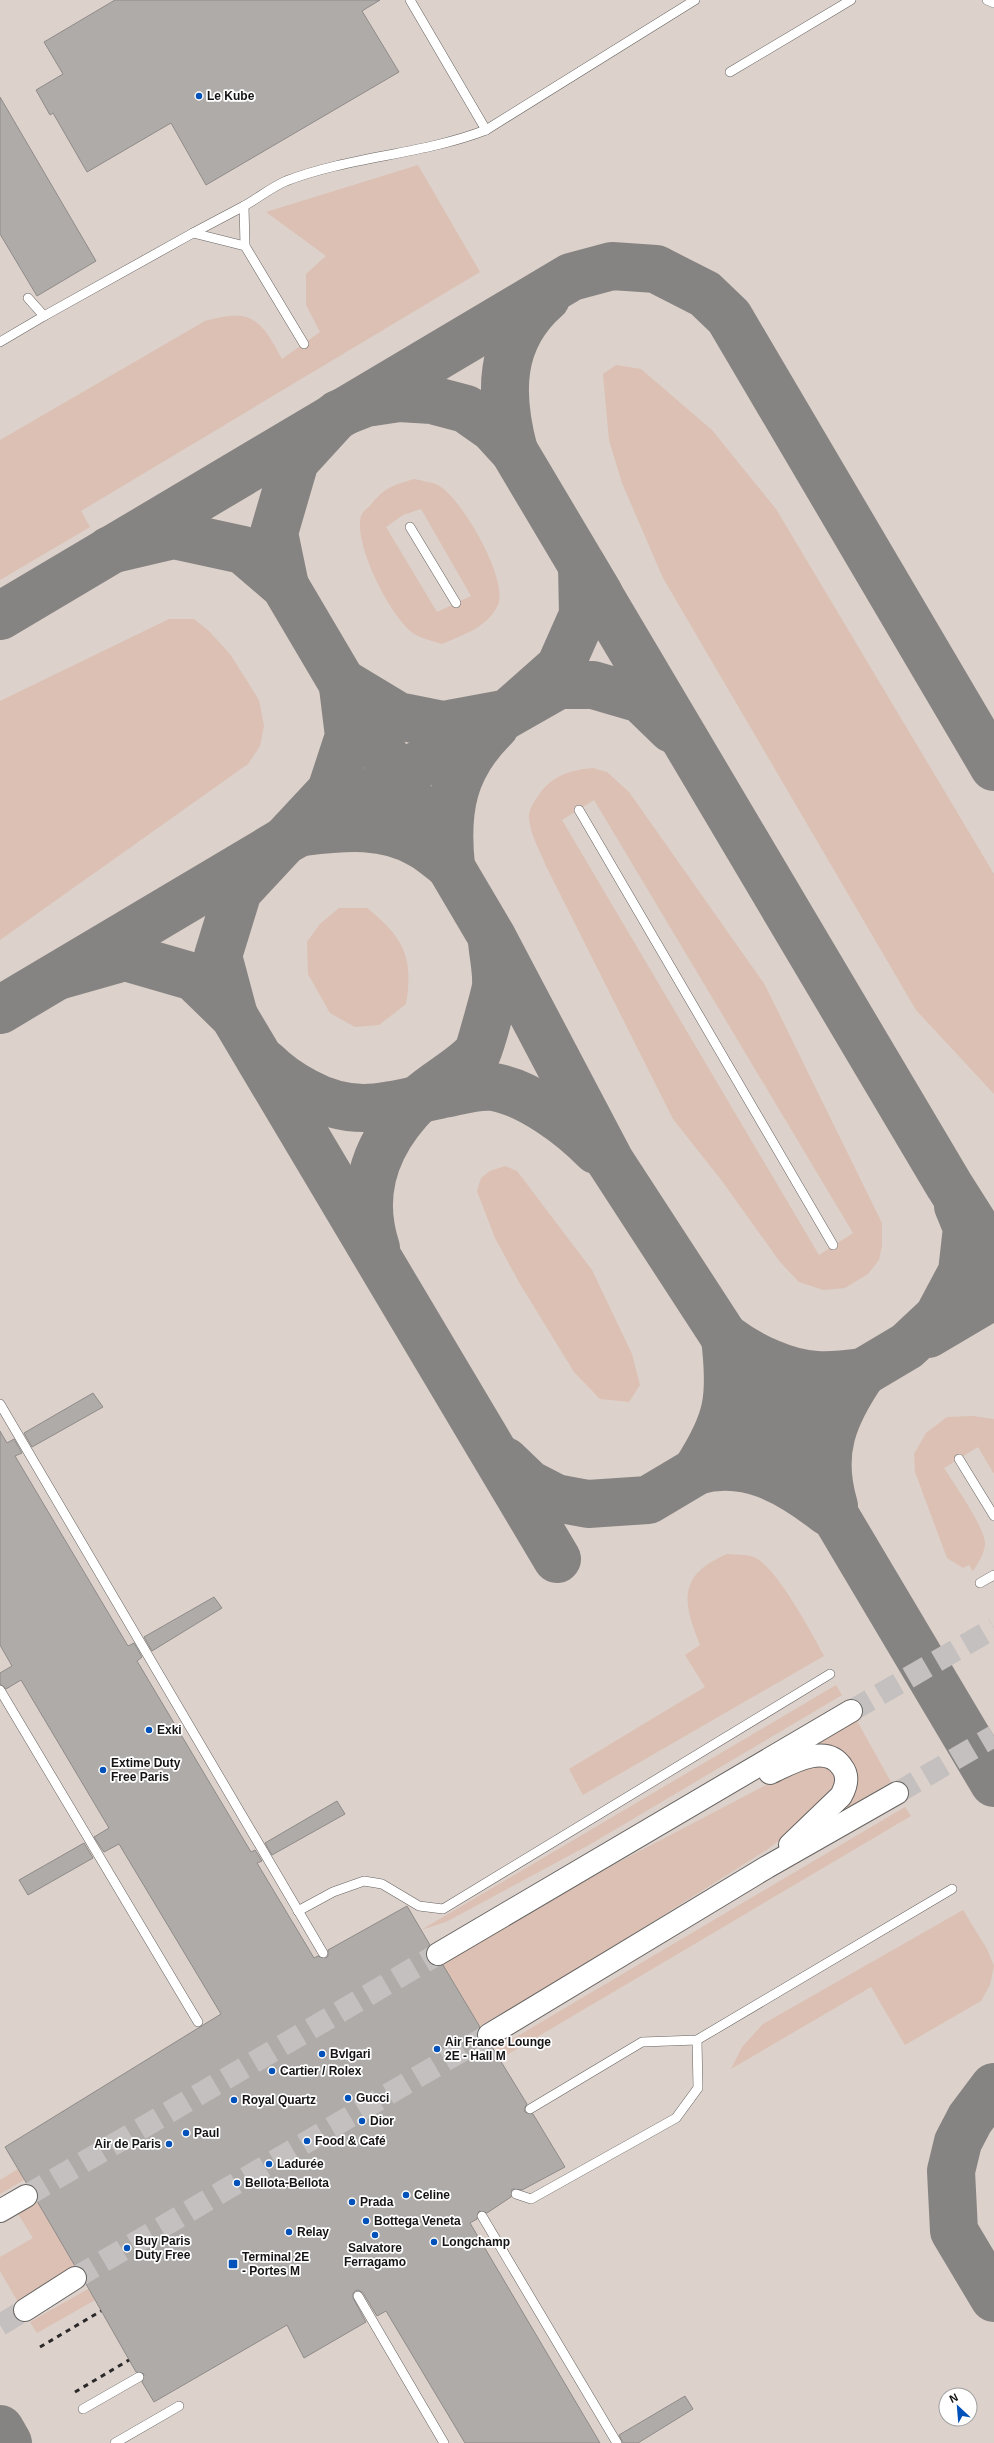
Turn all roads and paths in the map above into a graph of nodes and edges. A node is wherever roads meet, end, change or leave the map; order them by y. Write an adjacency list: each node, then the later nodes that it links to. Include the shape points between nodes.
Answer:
1 (410, 0): 7 (lane)
2 (695, 0): 7 (lane)
3 (851, 0): 6 (lane)
4 (987, 0): 5 (lane)
5 (994, 3)
6 (730, 72)
7 (486, 130): 8 (lane, via 458,140 327,168 285,182)
8 (244, 206): 9 (lane); 10 (lane)
9 (193, 233): 10 (lane); 12 (lane)
10 (245, 246): 14 (lane)
11 (28, 298): 12 (lane)
12 (44, 316): 13 (lane)
13 (0, 342)
14 (304, 344)
15 (410, 527): 16 (lane)
16 (456, 603)
17 (578, 810): 18 (lane)
18 (833, 1245)
19 (0, 1404): 31 (lane)
20 (959, 1460): 21 (lane)
21 (994, 1516)
22 (994, 1575): 23 (lane)
23 (980, 1583)
24 (830, 1674): 31 (lane, via 443,1909 419,1906 382,1884 364,1882 333,1892)
25 (0, 1690): 34 (lane)
26 (851, 1711): 28 (main road)
27 (897, 1793): 29 (main road)
28 (675, 1815): 29 (main road, via 810,1757 829,1756 836,1760 845,1771 846,1779 841,1796); 33 (main road)
29 (767, 1867): 35 (main road)
30 (952, 1889): 36 (lane)
31 (298, 1911): 32 (lane)
32 (323, 1953)
33 (438, 1954)
34 (198, 2022)
35 (489, 2035)
36 (697, 2040): 37 (lane, via 642,2042); 38 (lane, via 698,2088 676,2118 531,2199)
37 (530, 2108)
38 (516, 2194)
39 (26, 2196): 40 (main road)
40 (0, 2211)
41 (482, 2216): 50 (lane)
42 (76, 2278): 44 (main road)
43 (358, 2296): 49 (lane)
44 (25, 2310)
45 (139, 2377): 47 (lane)
46 (179, 2406): 48 (lane)
47 (83, 2409)
48 (115, 2443)
49 (444, 2443)
50 (617, 2443)

